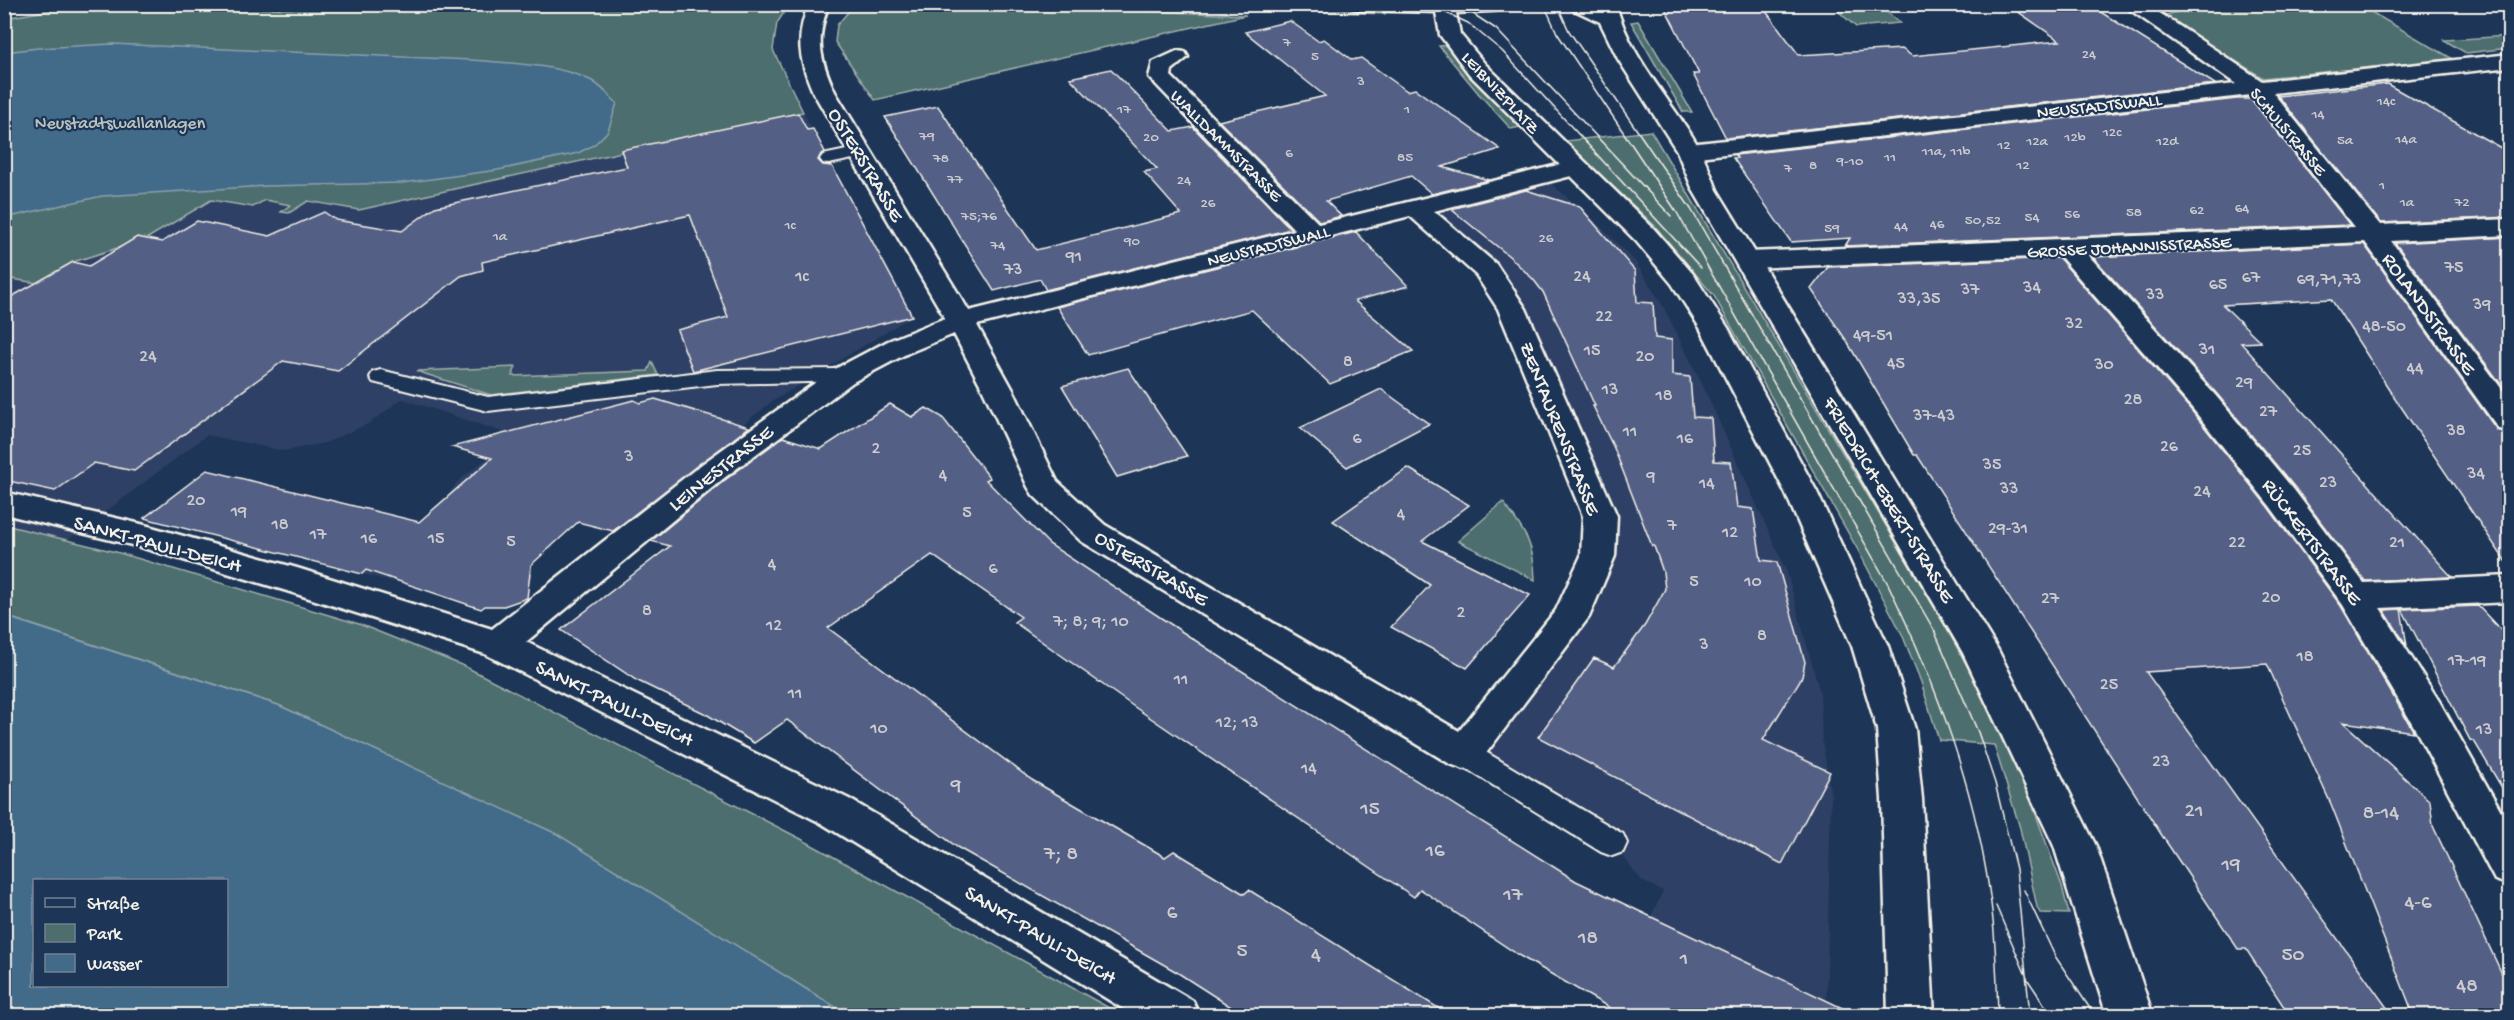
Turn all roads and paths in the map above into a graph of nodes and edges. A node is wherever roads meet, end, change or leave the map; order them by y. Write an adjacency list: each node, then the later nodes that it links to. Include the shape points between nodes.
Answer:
1 (819, 4): 12 (street, OSTERSTRASSE, via 808,40 810,58 824,92)
2 (1359, 4): 6 (street)
3 (1506, 4): 6 (street)
4 (1577, 4): 7 (street)
5 (2132, 4): 10 (street, SCHULSTRASSE)
6 (1447, 6): 14 (street, LEIBNIZPLATZ, via 1450,35 1476,69)
7 (1607, 11): 11 (street, FRIEDRICH-EBERT-STRASSE, via 1627,53)
8 (1177, 57): 17 (street, WALLDAMMSTRASSE, via 1161,67 1160,77)
9 (2510, 60): 10 (street, NEUSTADTSWALL)
10 (2256, 87): 11 (street, NEUSTADTSWALL); 18 (street, SCHULSTRASSE)
11 (1689, 151): 20 (street, FRIEDRICH-EBERT-STRASSE, via 1705,190)
12 (861, 152): 13 (lane); 21 (street, OSTERSTRASSE)
13 (829, 159)
14 (1574, 168): 15 (street, NEUSTADTSWALL); 33 (street, via 1645,235 1683,280 1714,328 1801,492 1870,646 1896,729)
15 (1416, 208): 17 (street, NEUSTADTSWALL); 29 (street, ZENTAURENSTRASSE, via 1486,270 1512,309 1600,516 1598,556 1571,616)
16 (2510, 227): 18 (street, GROSSE JOHANNISSTRASSE)
17 (1314, 234): 21 (street, NEUSTADTSWALL)
18 (2372, 234): 19 (street, GROSSE JOHANNISSTRASSE); 24 (street, ROLANDSTRASSE)
19 (2068, 249): 20 (street, GROSSE JOHANNISSTRASSE); 27 (street, RÜCKERTSTRASSE, via 2218,420)
20 (1748, 260): 34 (street, FRIEDRICH-EBERT-STRASSE, via 1980,650 2075,846)
21 (961, 321): 22 (street, LEINESTRASSE, via 898,347); 29 (street, OSTERSTRASSE, via 1044,487 1093,533)
22 (843, 376): 23 (lane, via 717,377 488,404); 28 (street, LEINESTRASSE, via 713,471)
23 (381, 377)
24 (2510, 422)
25 (4, 503): 28 (street, SANKT-PAULI-DEICH, via 141,536)
26 (2510, 589): 27 (street)
27 (2355, 596): 31 (street, RÜCKERTSTRASSE, via 2426,712)
28 (498, 644): 32 (street, SANKT-PAULI-DEICH, via 835,811)
29 (1464, 753): 30 (lane, OSTERSTRASSE)
30 (1612, 843)
31 (2510, 867)
32 (1177, 1016)
33 (1911, 1016)
34 (2130, 1016)

